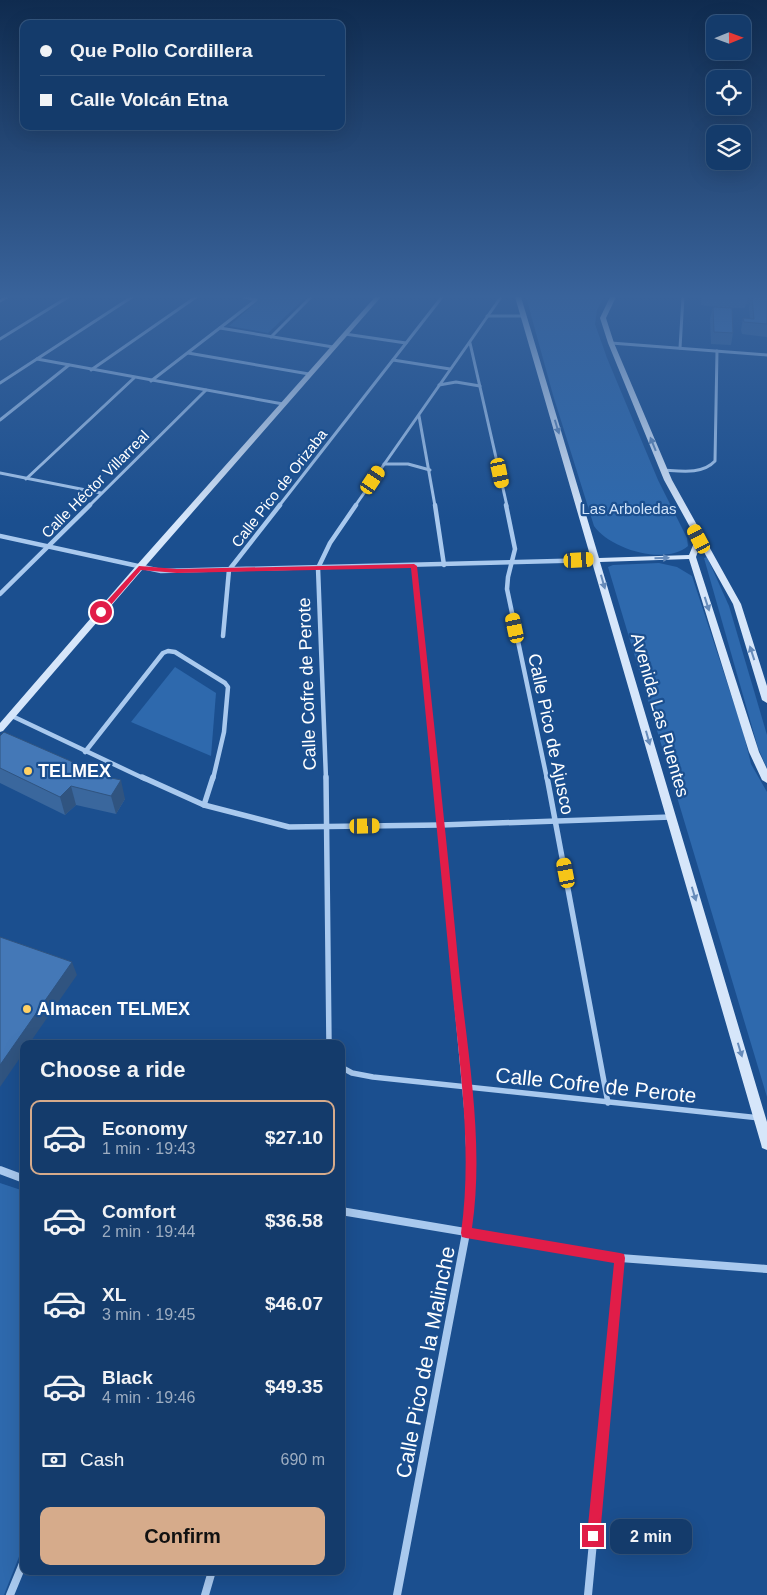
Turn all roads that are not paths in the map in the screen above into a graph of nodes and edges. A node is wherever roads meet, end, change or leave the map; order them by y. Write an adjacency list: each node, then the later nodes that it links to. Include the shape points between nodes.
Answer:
1 (18, 371): 16 (street)
2 (60, 371): 22 (street)
3 (99, 371): 14 (street)
4 (164, 371): 15 (street)
5 (294, 371): 13 (street)
6 (311, 371): 13 (street)
7 (384, 371): 39 (street, Calle Pico de Orizaba)
8 (448, 371): 17 (street, Calle Cofre de Perote)
9 (477, 371): 18 (street, Calle Pico de Ajusco)
10 (540, 371): 33 (street, Avenida Las Puentes, one-way to 33)
11 (623, 371): 25 (street, one-way to 11)
12 (717, 371): 25 (street, via 715,461 703,468)
13 (309, 374): 20 (street)
14 (134, 378): 15 (street); 27 (street)
15 (151, 381): 19 (street)
16 (0, 383)
17 (439, 385): 18 (street, via 465,383); 21 (street, Calle Cofre de Perote)
18 (480, 386): 34 (street, Calle Pico de Ajusco, via 515,547)
19 (206, 390): 20 (street); 28 (street, Calle Héctor Villarreal)
20 (283, 404): 37 (street)
21 (419, 416): 23 (street, Calle Cofre de Perote); 24 (street)
22 (0, 420)
23 (384, 464): 24 (street, via 408,464); 38 (street, Calle Cofre de Perote, via 330,543)
24 (430, 470): 35 (street)
25 (663, 470): 30 (street)
26 (0, 473): 27 (street)
27 (26, 479): 28 (street)
28 (101, 493): 31 (street, Calle Héctor Villarreal)
29 (0, 536): 31 (street)
30 (699, 539): 32 (street); 42 (street, one-way to 30, via 737,604)
31 (48, 547): 37 (street); 40 (street, Calle Héctor Villarreal)
32 (692, 557): 33 (street, one-way to 32); 46 (street, one-way to 46, via 754,752)
33 (596, 560): 34 (street); 48 (street, Avenida Las Puentes, one-way to 48)
34 (511, 563): 35 (street); 49 (street, Calle Pico de Ajusco, via 507,589)
35 (444, 564): 36 (street)
36 (414, 566): 38 (street); 50 (street, Calle Pico de la Malinche)
37 (139, 568): 39 (street, via 161,571); 43 (street)
38 (318, 568): 39 (street); 51 (street, Calle Cofre de Perote)
39 (229, 570): 41 (street, Calle Pico de Orizaba)
40 (0, 594)
41 (224, 636)
42 (767, 700)
43 (12, 716): 44 (street); 45 (street)
44 (0, 729)
45 (85, 752): 47 (street); 47 (street, via 163,653 175,652 228,687 222,747)
46 (767, 780)
47 (204, 804): 51 (street, via 288,827)
48 (671, 817): 49 (street); 56 (street, Avenida Las Puentes, one-way to 56)
49 (556, 821): 50 (street); 55 (street, Calle Pico de Ajusco)
50 (441, 825): 51 (street); 54 (street, Calle Pico de la Malinche)
51 (328, 826): 52 (street, Calle Cofre de Perote)
52 (329, 1040)
53 (345, 1070): 54 (street, Calle Cofre de Perote, via 373,1077)
54 (466, 1088): 55 (street, Calle Cofre de Perote); 61 (street, Calle Pico de la Malinche, via 472,1169)
55 (608, 1103): 56 (street, Calle Cofre de Perote)
56 (760, 1118): 57 (street, Avenida Las Puentes)
57 (767, 1144)
58 (0, 1170): 59 (street)
59 (20, 1178)
60 (345, 1212): 61 (street)
61 (466, 1233): 62 (street); 68 (street, Calle Pico de la Malinche)
62 (620, 1258): 63 (street); 69 (street)
63 (767, 1269)
64 (20, 1571): 66 (street)
65 (211, 1575): 67 (street)
66 (10, 1595)
67 (205, 1595)
68 (397, 1595)
69 (588, 1595)

